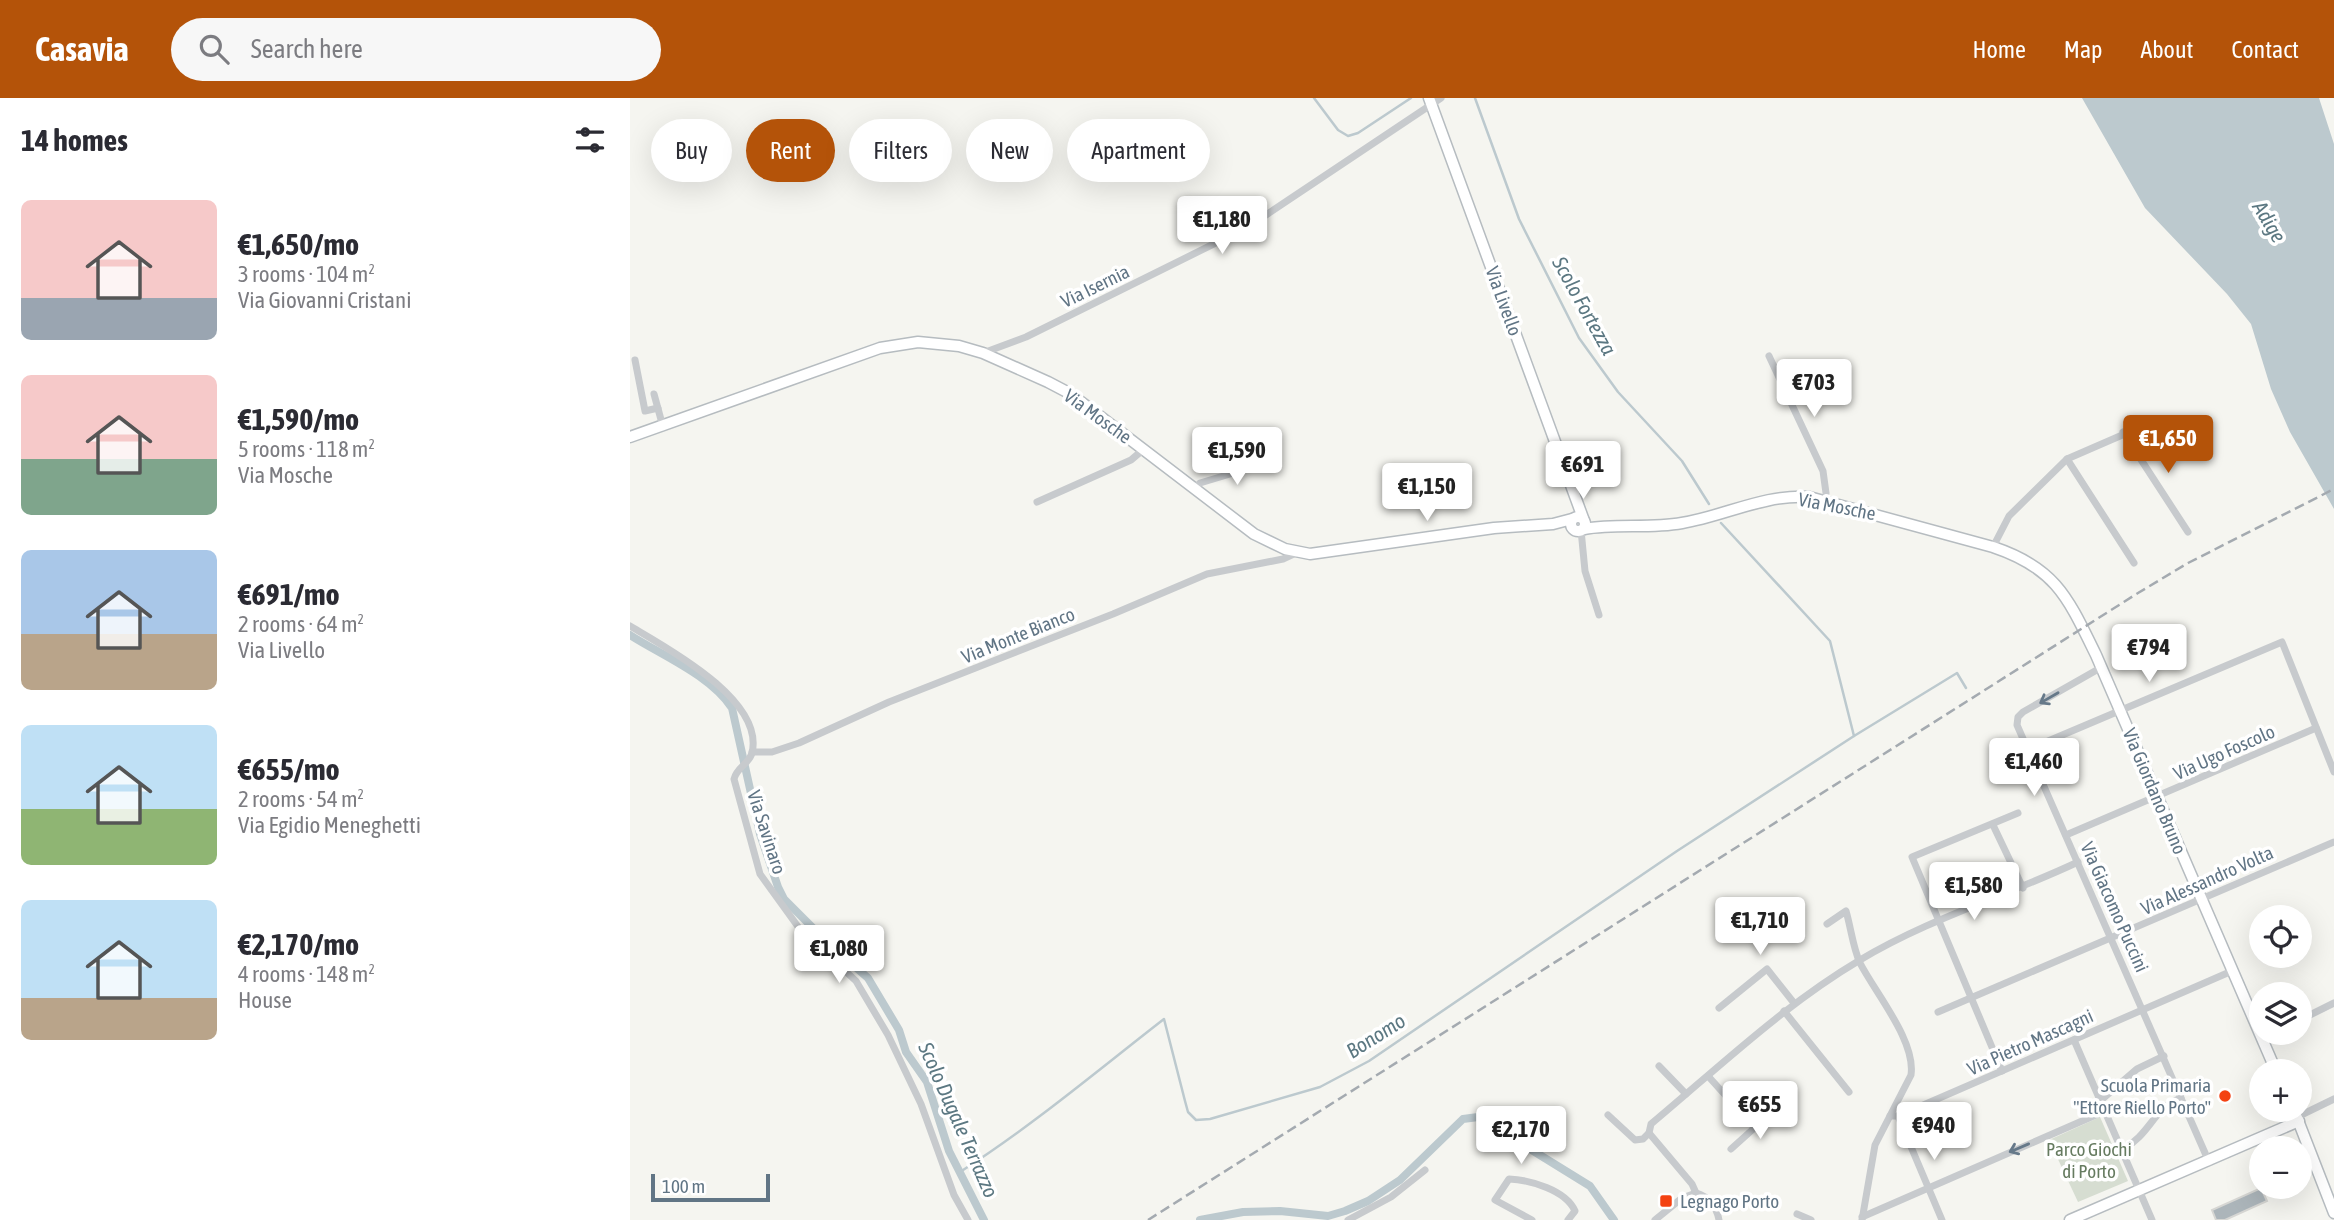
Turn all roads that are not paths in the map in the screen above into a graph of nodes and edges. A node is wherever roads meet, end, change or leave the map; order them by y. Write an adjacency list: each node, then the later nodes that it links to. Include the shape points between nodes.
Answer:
1 (1441, 98): 2 (street, Via Isernia)
2 (1430, 102): 3 (street, Via Isernia, via 1248,227 1026,337); 18 (main road, Via Livello, via 1578,504)
3 (983, 353): 9 (main road, Via Mosche, via 947,344 899,343); 12 (main road, Via Mosche, via 1069,393)
4 (1769, 356): 16 (street, via 1823,471)
5 (635, 360): 7 (street, via 645,411)
6 (654, 394): 7 (street)
7 (658, 408): 9 (street)
8 (2143, 426): 10 (street)
9 (663, 427): 11 (main road, Via Mosche)
10 (2123, 432): 13 (street); 19 (street)
11 (630, 437)
12 (1144, 449): 15 (main road, Via Mosche); 17 (street, via 1132,460)
13 (2067, 459): 20 (street, via 2009,516); 22 (street)
14 (1258, 462): 15 (street)
15 (1195, 488): 21 (main road, Via Mosche, via 1254,534)
16 (1826, 493)
17 (1037, 502)
18 (1579, 526): 20 (main road, Via Mosche, via 1684,523 1796,496); 21 (main road, Via Mosche, via 1494,528 1339,551); 23 (street, via 1585,571)
19 (2189, 532)
20 (1993, 547): 25 (main road, Via Giordano Bruno, via 2035,564 2054,582)
21 (1299, 552): 29 (street, Via Monte Bianco, via 1207,574 799,743 772,752)
22 (2134, 563)
23 (1599, 615)
24 (630, 626): 29 (street, via 732,697 748,726)
25 (2102, 667): 26 (main road, Via Giordano Bruno); 28 (street, Via Giacomo Puccini, one-way to 28, via 2020,715 2017,725)
26 (2120, 710): 27 (street, via 2282,642); 28 (street); 31 (main road, Via Giordano Bruno)
27 (2316, 728): 30 (street); 31 (street, Via Ugo Foscolo)
28 (2027, 750): 34 (street, Via Giacomo Puccini)
29 (752, 752): 82 (street, Via Savinaro, via 735,775 735,785 760,874 799,928 856,981 921,1104 954,1195)
30 (2334, 772)
31 (2158, 798): 34 (street, Via Ugo Foscolo); 38 (main road, Via Giordano Bruno)
32 (2018, 813): 33 (street)
33 (1993, 825): 37 (street); 39 (street, via 1912,857)
34 (2066, 835): 36 (street, Via Giacomo Puccini)
35 (2334, 842): 38 (street, Via Alessandro Volta)
36 (2078, 862): 37 (street); 41 (street, Via Giacomo Puccini)
37 (2023, 888): 39 (street)
38 (2202, 900): 41 (street, Via Alessandro Volta); 43 (main road, Via Giordano Bruno)
39 (1939, 921): 42 (street); 44 (street)
40 (1827, 924): 42 (street, via 1846,911)
41 (2112, 939): 44 (street, Via Alessandro Volta); 48 (street, Via Giacomo Puccini)
42 (1859, 960): 45 (street); 67 (street, via 1911,1056 1911,1075)
43 (2232, 971): 48 (street, Via Pietro Mascagni); 49 (main road, Via Giordano Bruno)
44 (1971, 998): 51 (street, Via Alessandro Volta); 56 (street)
45 (1794, 1003): 47 (street, via 1767,970); 50 (street)
46 (2334, 1003): 52 (street)
47 (1719, 1008)
48 (2143, 1010): 53 (street, Via Pietro Mascagni); 54 (street, Via Giacomo Puccini)
49 (2249, 1010)
50 (1784, 1011): 57 (street); 58 (street)
51 (1938, 1012)
52 (2312, 1014)
53 (2074, 1040): 56 (street, Via Pietro Mascagni); 62 (street)
54 (2164, 1056): 60 (street, Via Giacomo Puccini); 62 (street, via 2137,1069)
55 (1659, 1066): 59 (street)
56 (2002, 1071): 67 (street, Via Pietro Mascagni)
57 (1708, 1076): 59 (street); 70 (street)
58 (1849, 1092)
59 (1686, 1094): 71 (street, via 1651,1124)
60 (2181, 1098): 73 (street, via 2167,1103 2141,1137); 74 (street, Via Giacomo Puccini)
61 (2334, 1099): 63 (street)
62 (2101, 1101): 64 (street)
63 (2312, 1109)
64 (2105, 1111): 73 (street); 76 (street, one-way to 76)
65 (1771, 1113): 70 (street)
66 (1608, 1115): 71 (street, via 1635,1140)
67 (1894, 1116): 76 (street); 81 (street, via 1875,1145)
68 (2284, 1122): 74 (main road)
69 (2298, 1122): 80 (main road)
70 (1754, 1127): 72 (street)
71 (1649, 1133): 78 (street)
72 (1731, 1149)
73 (2122, 1150): 77 (street)
74 (2209, 1161): 77 (main road)
75 (1425, 1170): 83 (street, via 1391,1197)
76 (1929, 1187): 81 (street); 89 (street)
77 (2139, 1190): 90 (main road); 91 (street)
78 (1696, 1194): 86 (street, via 1682,1198); 87 (street, via 1716,1209)
79 (1797, 1213): 88 (street)
80 (2334, 1215): 92 (street)
81 (1862, 1219)
82 (968, 1220)
83 (1348, 1220)
84 (1532, 1220): 85 (street, via 1495,1200 1509,1179 1531,1182 1563,1196 1575,1211)
85 (1568, 1220)
86 (1655, 1220)
87 (1719, 1220)
88 (1811, 1220)
89 (1942, 1220)
90 (2070, 1220)
91 (2152, 1220)
92 (2327, 1220)

